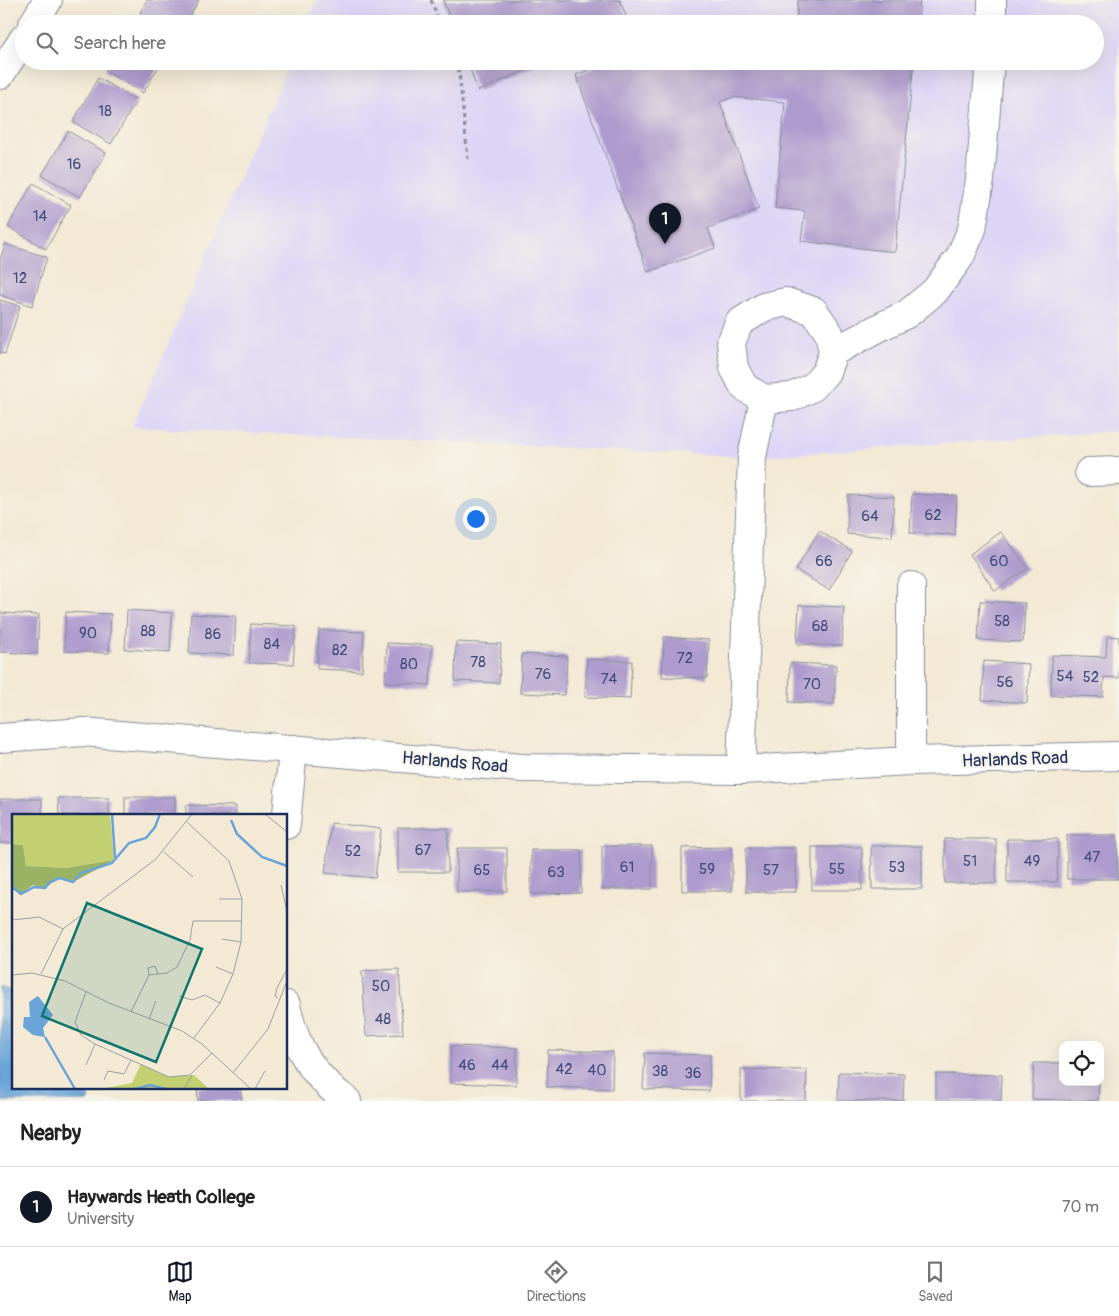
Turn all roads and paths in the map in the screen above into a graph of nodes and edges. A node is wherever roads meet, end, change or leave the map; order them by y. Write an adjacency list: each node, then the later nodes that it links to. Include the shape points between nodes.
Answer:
1 (48, 0): 4 (street)
2 (431, 0): 5 (path)
3 (992, 0): 6 (street)
4 (39, 15)
5 (437, 15)
6 (992, 15)
7 (15, 52): 10 (street)
8 (458, 70): 11 (path)
9 (989, 70): 12 (street, via 980,180 972,229 960,257 935,291 907,314)
10 (0, 75)
11 (468, 159)
12 (833, 352): 13 (street, via 826,372 813,387 792,397); 13 (street, via 829,332 814,311 786,302 764,307 739,323 731,344 734,368 744,387)
13 (764, 399): 21 (street, via 752,457)
14 (1119, 471): 15 (street)
15 (1089, 472)
16 (911, 586): 20 (street)
17 (0, 738): 18 (street, Harlands Road, via 83,732)
18 (293, 748): 21 (street, Harlands Road, via 522,768); 22 (street)
19 (1119, 756): 20 (street, Harlands Road)
20 (911, 761): 21 (street, Harlands Road)
21 (741, 770)
22 (287, 814)
23 (288, 1015): 24 (street, via 299,1047 314,1072)
24 (347, 1101)

